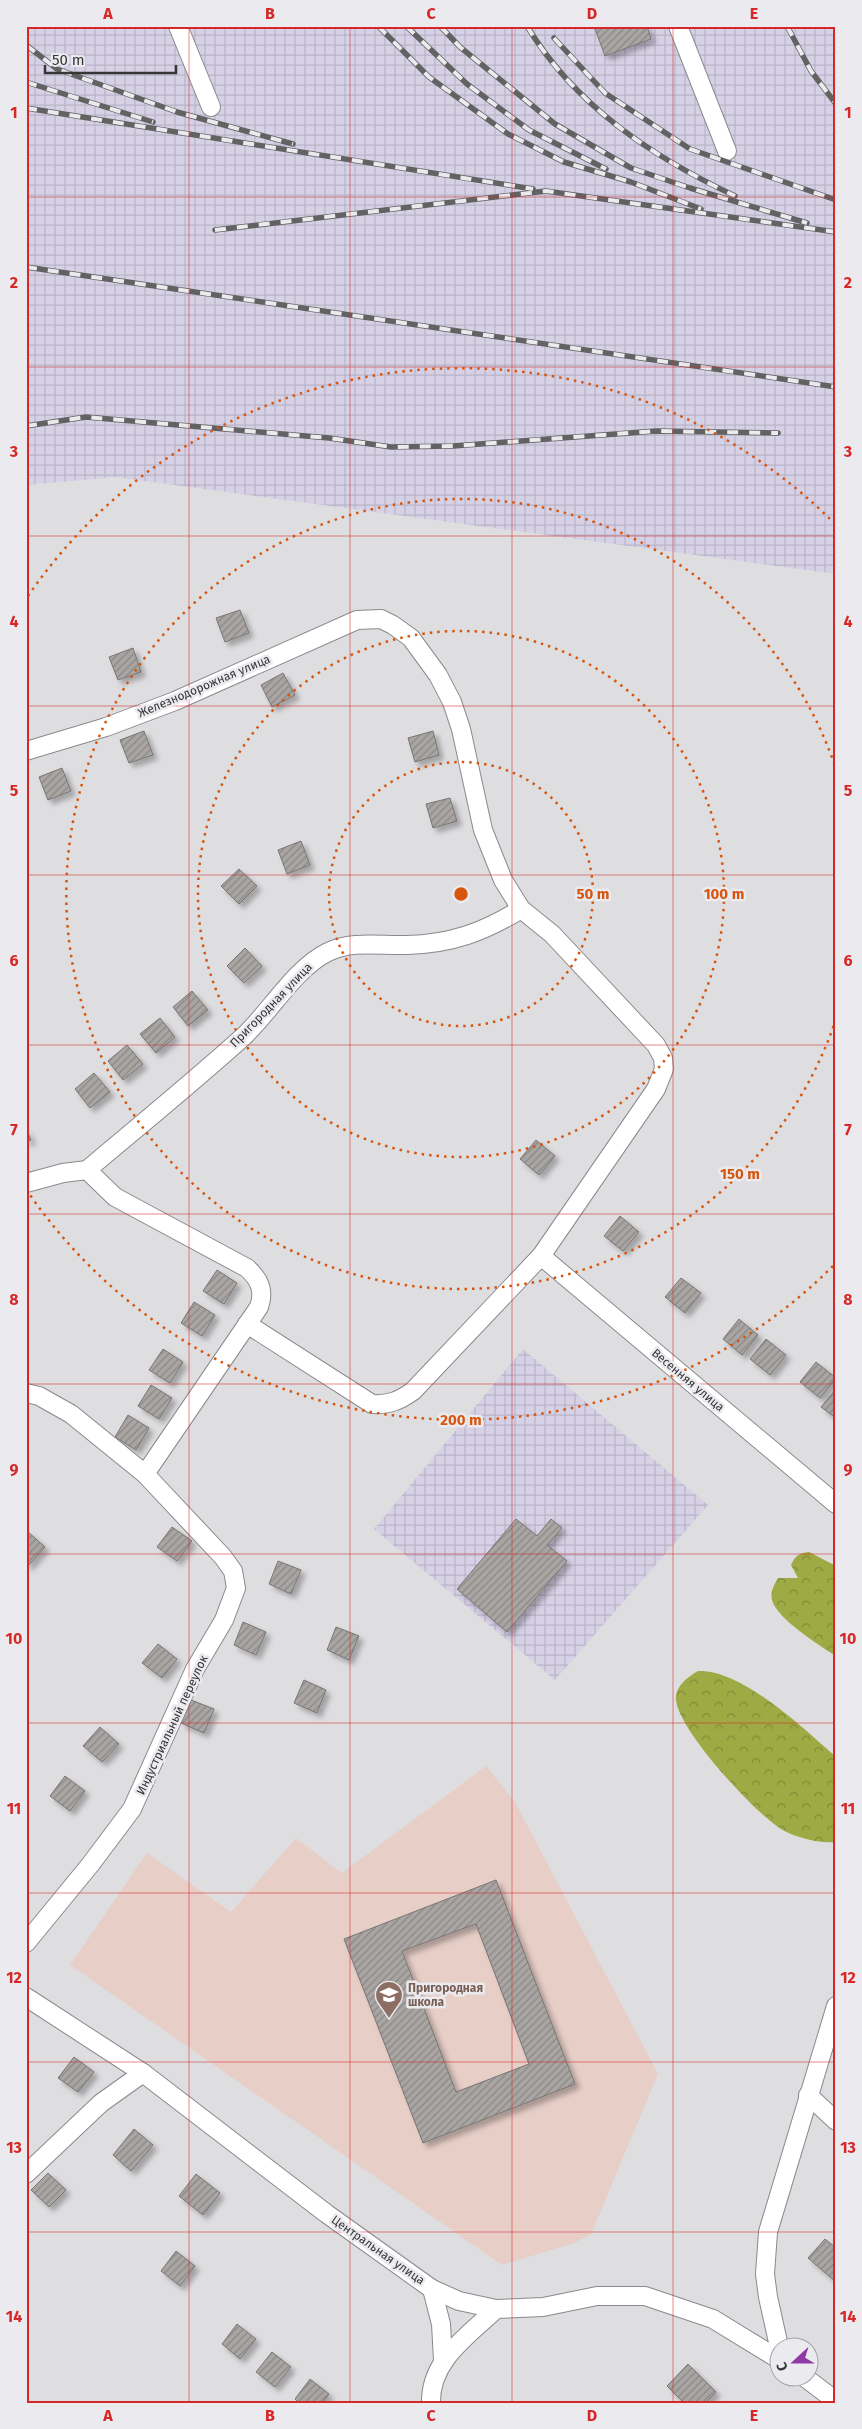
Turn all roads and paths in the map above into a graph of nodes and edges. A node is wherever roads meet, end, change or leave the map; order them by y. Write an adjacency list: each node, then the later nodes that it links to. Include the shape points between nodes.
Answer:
1 (178, 26): 3 (street)
2 (678, 26): 4 (street)
3 (211, 107)
4 (727, 151)
5 (26, 752): 6 (street, Железнодорожная улица, via 175,701 345,624 368,618 381,620 411,638 438,675 452,702 483,830 496,865)
6 (521, 909): 7 (street, Пригородная улица, via 494,925 458,938 409,945 358,944 327,952 299,976 244,1036); 9 (street, via 552,934 641,1028 656,1045 663,1058 664,1070 656,1088)
7 (87, 1170): 8 (street); 10 (street, via 115,1197 247,1268 257,1277 263,1296)
8 (26, 1183)
9 (541, 1256): 10 (street, via 413,1391 387,1404 372,1404); 13 (street, Весенняя улица)
10 (247, 1324): 12 (street)
11 (26, 1393): 12 (street, Индустриальный переулок, via 39,1396 72,1414)
12 (145, 1474): 14 (street, Индустриальный переулок, via 223,1557 233,1571 236,1588 224,1620 195,1669 132,1809)
13 (836, 1504)
14 (26, 1943)
15 (26, 1997): 17 (street, Центральная улица)
16 (836, 2006): 18 (street)
17 (143, 2073): 20 (street, via 101,2103); 21 (street, Центральная улица, via 327,2214)
18 (808, 2095): 19 (street); 23 (street, via 768,2232 766,2282)
19 (836, 2121)
20 (26, 2174)
21 (432, 2289): 22 (street, Центральная улица, via 459,2301); 25 (street, via 441,2324)
22 (496, 2309): 24 (street, Центральная улица, via 543,2307 596,2296 645,2296 713,2319); 25 (street)
23 (777, 2336)
24 (770, 2354)
25 (443, 2360): 28 (street, via 434,2379)
26 (816, 2386): 27 (street)
27 (836, 2401)
28 (431, 2403)

